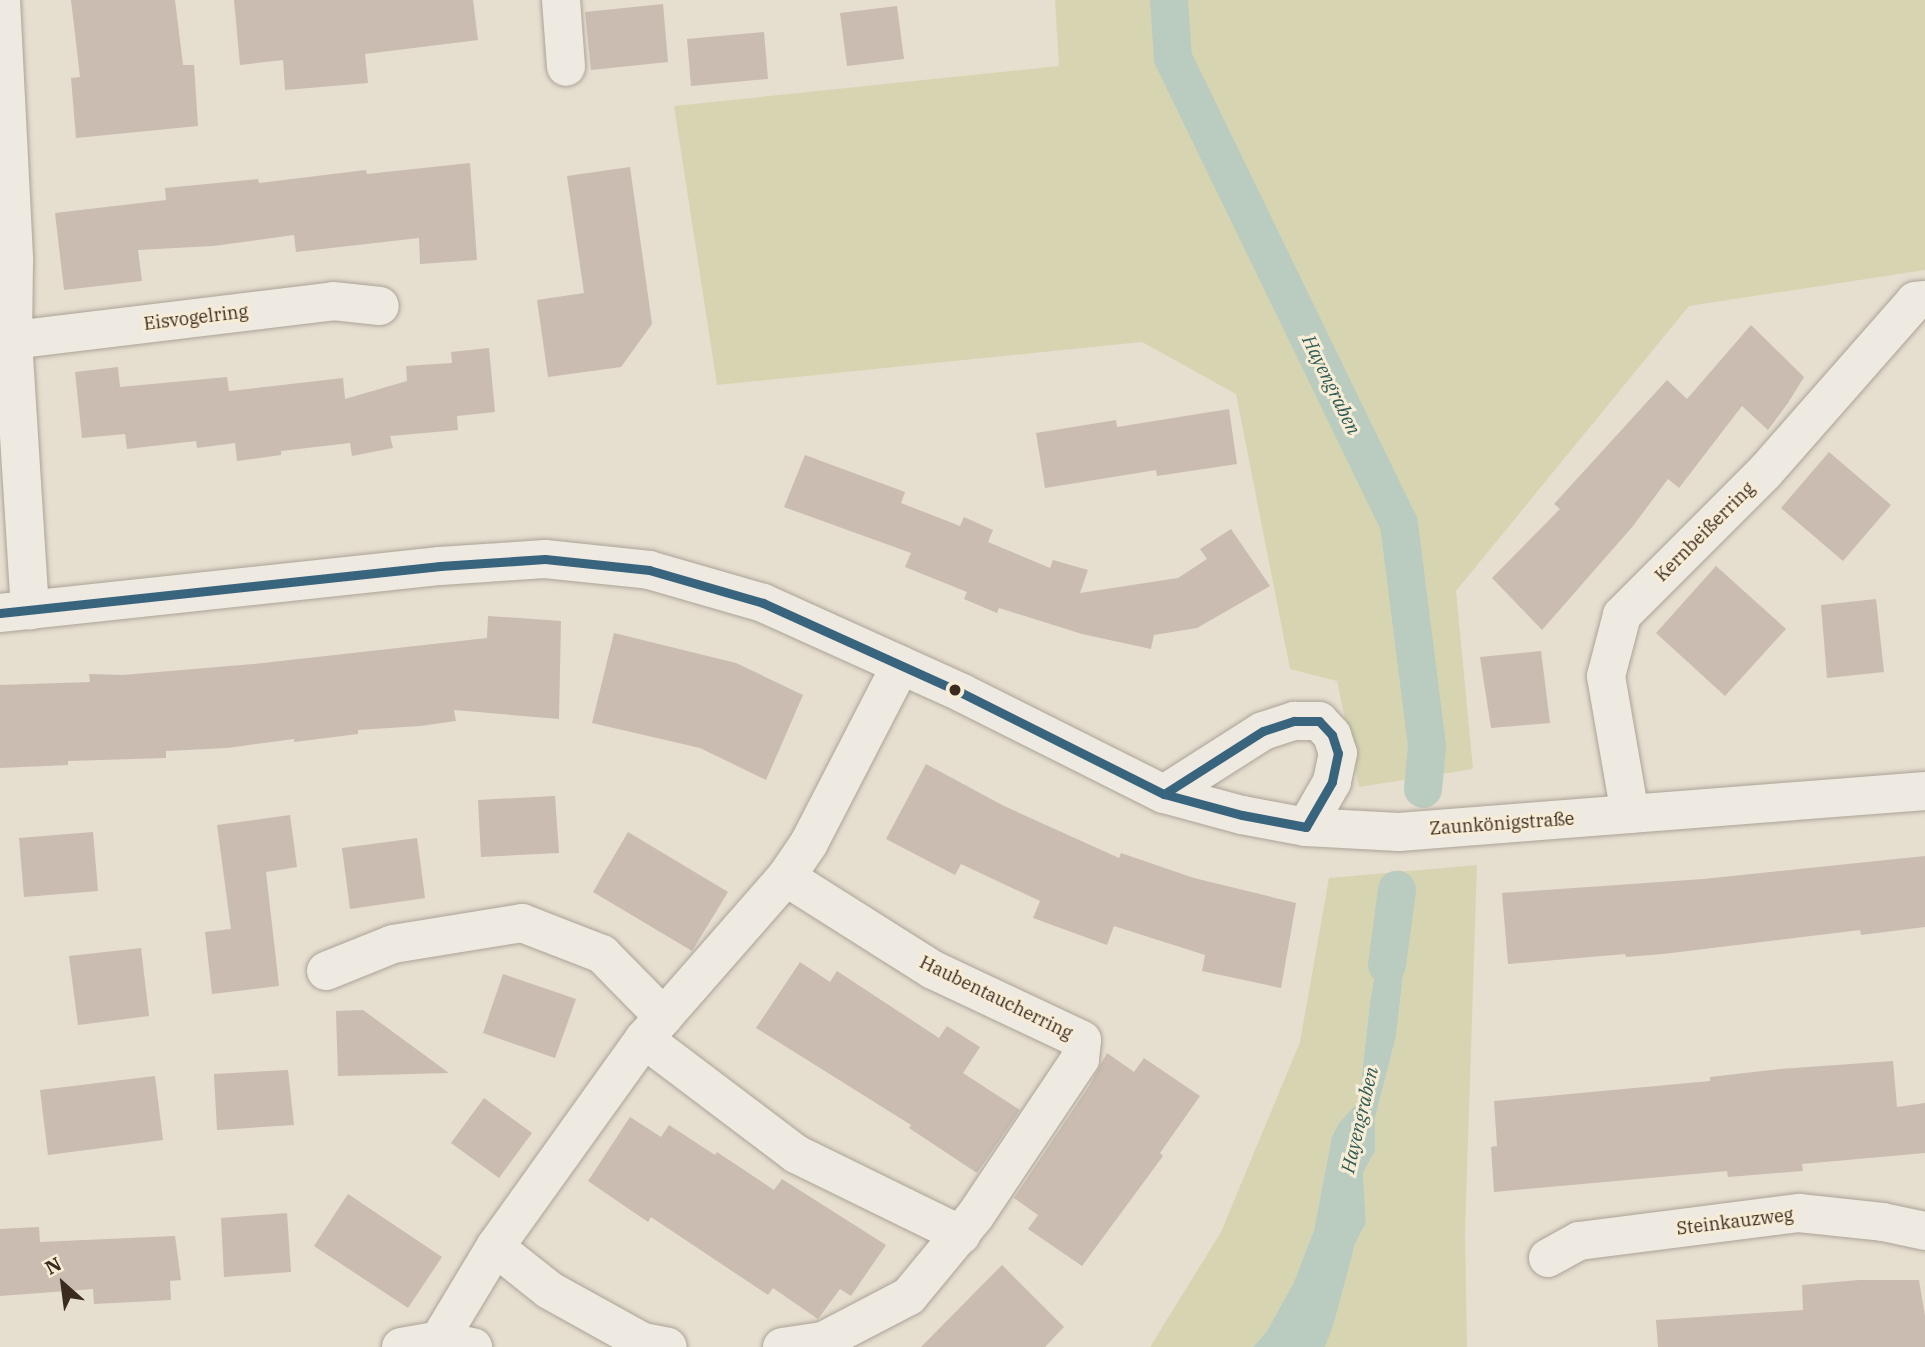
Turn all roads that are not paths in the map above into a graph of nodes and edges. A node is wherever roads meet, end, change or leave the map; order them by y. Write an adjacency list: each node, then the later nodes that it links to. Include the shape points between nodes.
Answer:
1 (1, 0): 4 (street)
2 (561, 0): 3 (street)
3 (566, 67)
4 (7, 262): 7 (street)
5 (1925, 300): 12 (street, Kernbeißerring, via 1915,301 1765,472 1622,615 1606,676)
6 (380, 306): 7 (street, Eisvogelring, via 333,301)
7 (13, 340): 8 (street)
8 (15, 611): 9 (street, Zaunkönigstraße, via 545,559 649,570 763,603)
9 (901, 665): 11 (street, Zaunkönigstraße); 14 (street, via 809,843)
10 (1925, 791): 12 (street, Zaunkönigstraße)
11 (1164, 794): 13 (street, Zaunkönigstraße, via 1242,816); 13 (street, via 1263,731 1294,721 1319,721 1332,735 1338,753 1332,782)
12 (1630, 814): 13 (street, Zaunkönigstraße, via 1399,832)
13 (1306, 827)
14 (786, 877): 16 (street); 18 (street, Haubentaucherring, via 933,970 1082,1040 1080,1059)
15 (326, 971): 16 (street, via 393,944 522,923 602,954)
16 (654, 1028): 18 (street, via 796,1154); 19 (street)
17 (1925, 1231): 20 (street, Steinkauzweg, via 1799,1213 1579,1241)
18 (961, 1235): 24 (street, Haubentaucherring, via 909,1296 823,1341)
19 (495, 1247): 21 (street); 23 (street, via 549,1290 643,1342)
20 (1548, 1258)
21 (433, 1345): 22 (street)
22 (401, 1347)
23 (668, 1347)
24 (782, 1347)

